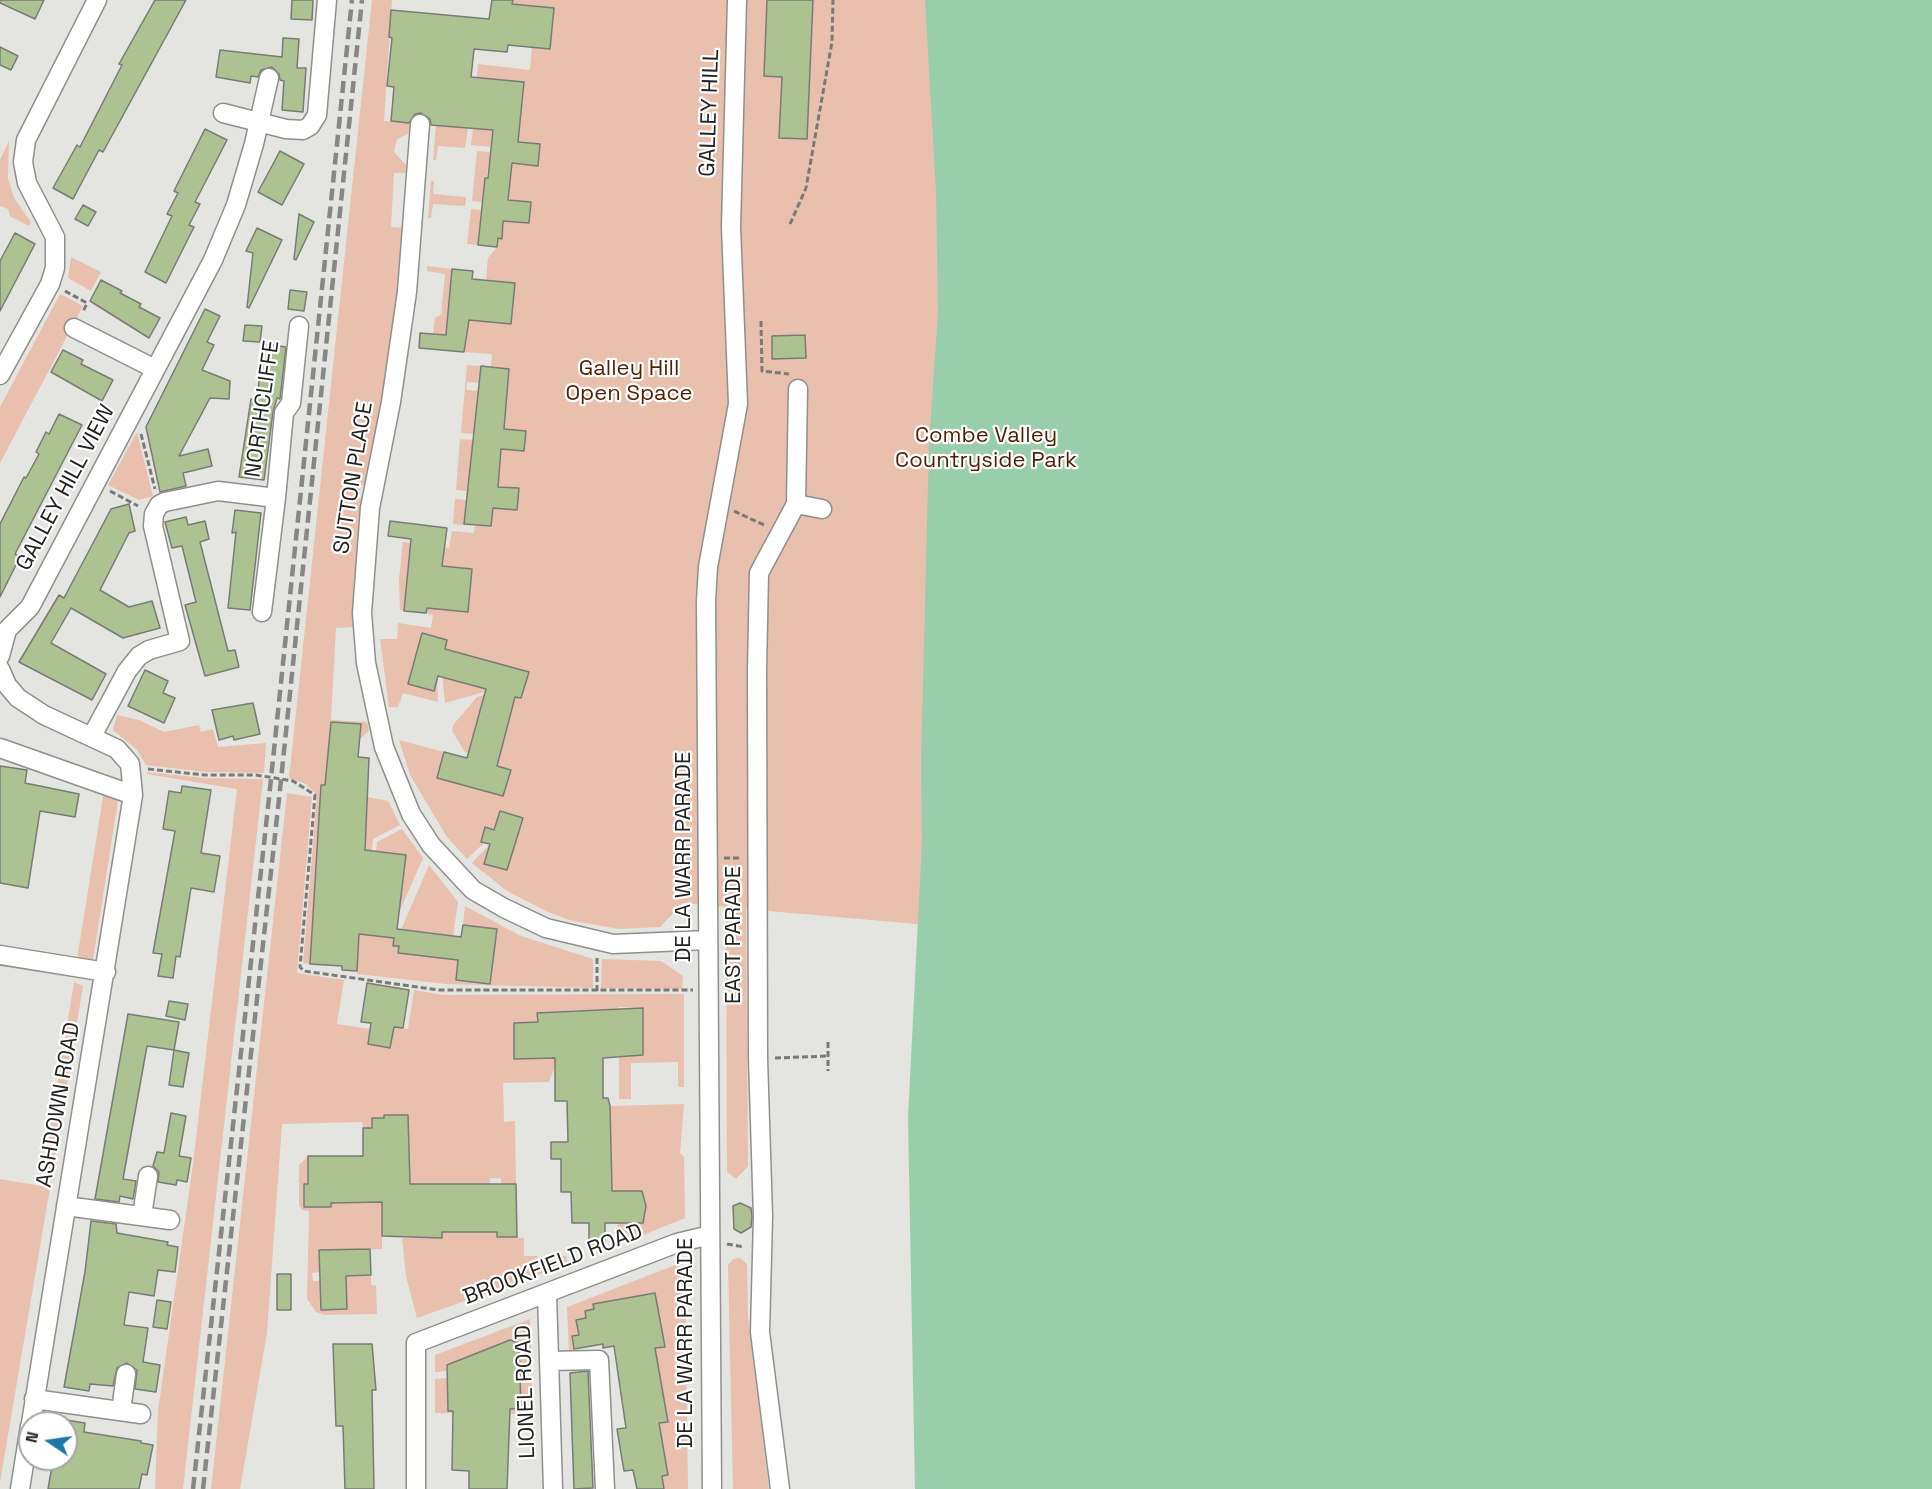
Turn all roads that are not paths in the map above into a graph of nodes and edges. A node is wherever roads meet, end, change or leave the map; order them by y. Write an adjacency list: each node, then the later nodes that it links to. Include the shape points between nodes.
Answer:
1 (97, 0): 12 (street, via 26,140 23,162 27,183 55,237 56,268)
2 (327, 0): 6 (street, via 317,115 303,130)
3 (737, 0): 8 (street, GALLEY HILL)
4 (269, 78): 6 (street, GALLEY HILL VIEW)
5 (223, 113): 6 (street)
6 (258, 122): 11 (street, GALLEY HILL VIEW, via 236,205 213,260)
7 (420, 124): 23 (street, SUTTON PLACE, via 407,292 365,558 362,613 366,663 384,747 411,814 431,845 473,890 525,920 597,942 630,945)
8 (731, 227): 23 (street, DE LA WARR PARADE, via 738,404 708,567 706,601)
9 (299, 326): 14 (street, NORTHCLIFFE, via 291,403 284,413)
10 (75, 328): 11 (street)
11 (155, 369): 18 (street, GALLEY HILL VIEW, via 30,607 7,630)
12 (0, 375)
13 (798, 389): 15 (street, EAST PARADE)
14 (276, 498): 17 (street, NORTHCLIFFE); 20 (street, NORTHCLIFFE, via 218,491 165,502 157,510 153,526 180,641 139,656)
15 (796, 504): 16 (street); 44 (street, EAST PARADE, via 759,573 760,1332)
16 (822, 509)
17 (262, 612)
18 (0, 656)
19 (0, 669): 20 (street, via 18,698 44,715)
20 (92, 736): 22 (street, via 117,749 130,764)
21 (0, 748): 22 (street)
22 (133, 795): 25 (street, ASHDOWN ROAD)
23 (708, 940): 30 (street, DE LA WARR PARADE)
24 (0, 955): 25 (street)
25 (106, 972): 27 (street, ASHDOWN ROAD)
26 (148, 1176): 28 (street)
27 (66, 1206): 28 (street); 34 (street, ASHDOWN ROAD)
28 (142, 1216): 29 (street)
29 (170, 1220)
30 (710, 1235): 31 (street, BROOKFIELD ROAD, via 677,1243); 43 (street, DE LA WARR PARADE)
31 (547, 1294): 32 (street, LIONEL ROAD); 40 (street, BROOKFIELD ROAD, via 416,1343)
32 (549, 1361): 41 (street, LIONEL ROAD); 42 (street, via 599,1360)
33 (126, 1374): 36 (street)
34 (34, 1399): 35 (street, ASHDOWN ROAD); 36 (street)
35 (32, 1411)
36 (121, 1411): 37 (street)
37 (141, 1414)
38 (23, 1471): 39 (street, ASHDOWN ROAD)
39 (20, 1489)
40 (416, 1489)
41 (553, 1489)
42 (605, 1489)
43 (712, 1489)
44 (780, 1489)

